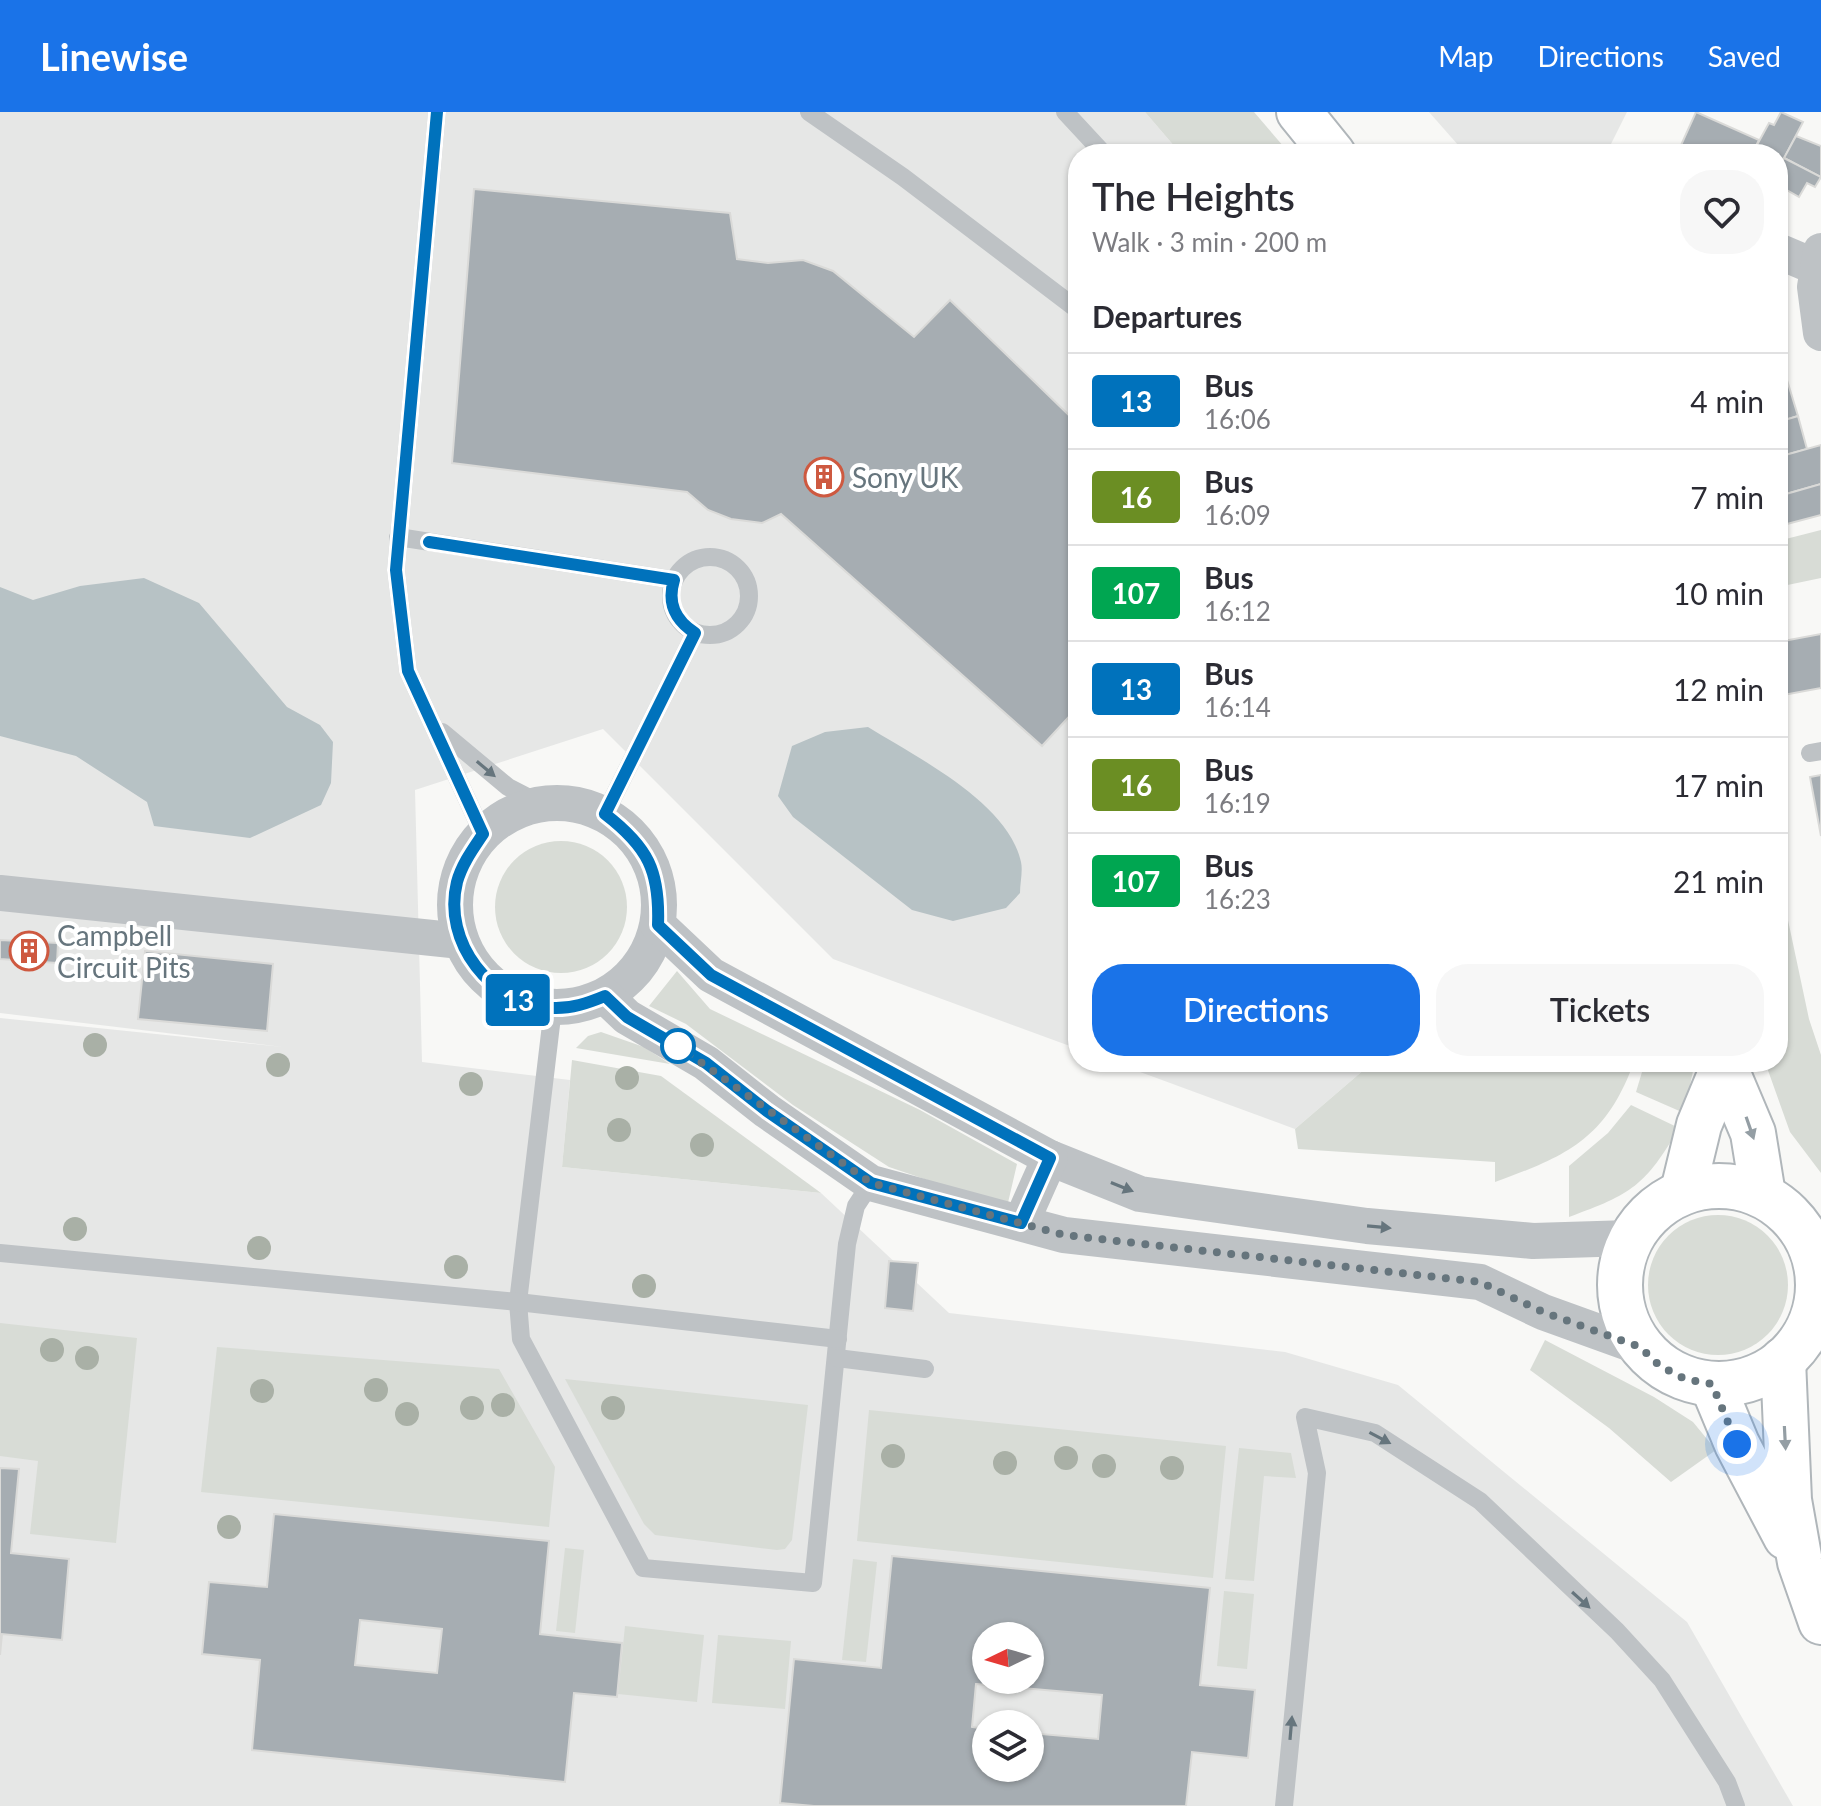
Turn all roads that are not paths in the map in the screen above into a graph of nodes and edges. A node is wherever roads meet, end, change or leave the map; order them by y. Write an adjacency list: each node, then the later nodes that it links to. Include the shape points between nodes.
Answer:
1 (437, 112): 11 (lane)
2 (809, 112): 9 (lane)
3 (1065, 112): 5 (lane)
4 (1299, 112): 6 (street)
5 (1095, 144)
6 (1325, 144)
7 (1788, 253): 8 (street)
8 (1820, 259): 10 (street, via 1815,287)
9 (1068, 302)
10 (1821, 333)
11 (398, 537): 12 (lane); 14 (lane, via 396,570 408,671)
12 (674, 580): 13 (lane, via 676,616); 13 (lane, via 704,557 730,562 747,582 750,595 742,620 721,634)
13 (695, 633): 16 (lane)
14 (436, 727): 15 (lane, one-way to 15, via 508,787); 17 (lane)
15 (541, 804): 16 (street, via 574,804); 17 (street, via 510,814)
16 (605, 814): 19 (street, via 631,834 650,861 659,893)
17 (483, 834): 20 (street, via 457,884 455,913)
18 (0, 893): 20 (street)
19 (658, 925): 21 (street, via 639,966); 25 (street, via 711,975)
20 (461, 941): 22 (street, via 488,981 507,995)
21 (605, 996): 22 (street, via 580,1006); 26 (street, via 627,1017 706,1063)
22 (553, 1008): 33 (lane)
23 (1720, 1072): 27 (street, via 1699,1125)
24 (1728, 1072): 28 (street, one-way to 28, via 1753,1133)
25 (1050, 1158): 29 (street); 30 (street, one-way to 30, via 1140,1194 1367,1226 1533,1241)
26 (871, 1183): 29 (street); 34 (lane, via 856,1206 847,1244)
27 (1683, 1191): 28 (street, via 1737,1186); 30 (street, via 1652,1210)
28 (1763, 1195): 31 (street, via 1784,1209)
29 (1021, 1223): 36 (street, via 1079,1237 1480,1282 1543,1312)
30 (1630, 1238): 36 (street, via 1619,1274 1623,1313)
31 (1816, 1252): 35 (street, via 1818,1293)
32 (0, 1253): 33 (lane)
33 (518, 1302): 34 (lane); 37 (lane, via 521,1339 643,1568 813,1583)
34 (838, 1339): 37 (lane)
35 (1803, 1343): 39 (street, via 1762,1375); 40 (street, one-way to 40, via 1789,1500)
36 (1640, 1347): 39 (street, via 1685,1379)
37 (837, 1358): 38 (lane)
38 (925, 1369)
39 (1712, 1384): 40 (street)
40 (1800, 1562): 41 (street)
41 (1821, 1622)
42 (1284, 1806): 43 (lane, one-way to 43, via 1317,1473 1305,1417 1375,1433 1480,1501 1662,1680 1727,1782)
43 (1736, 1806)

